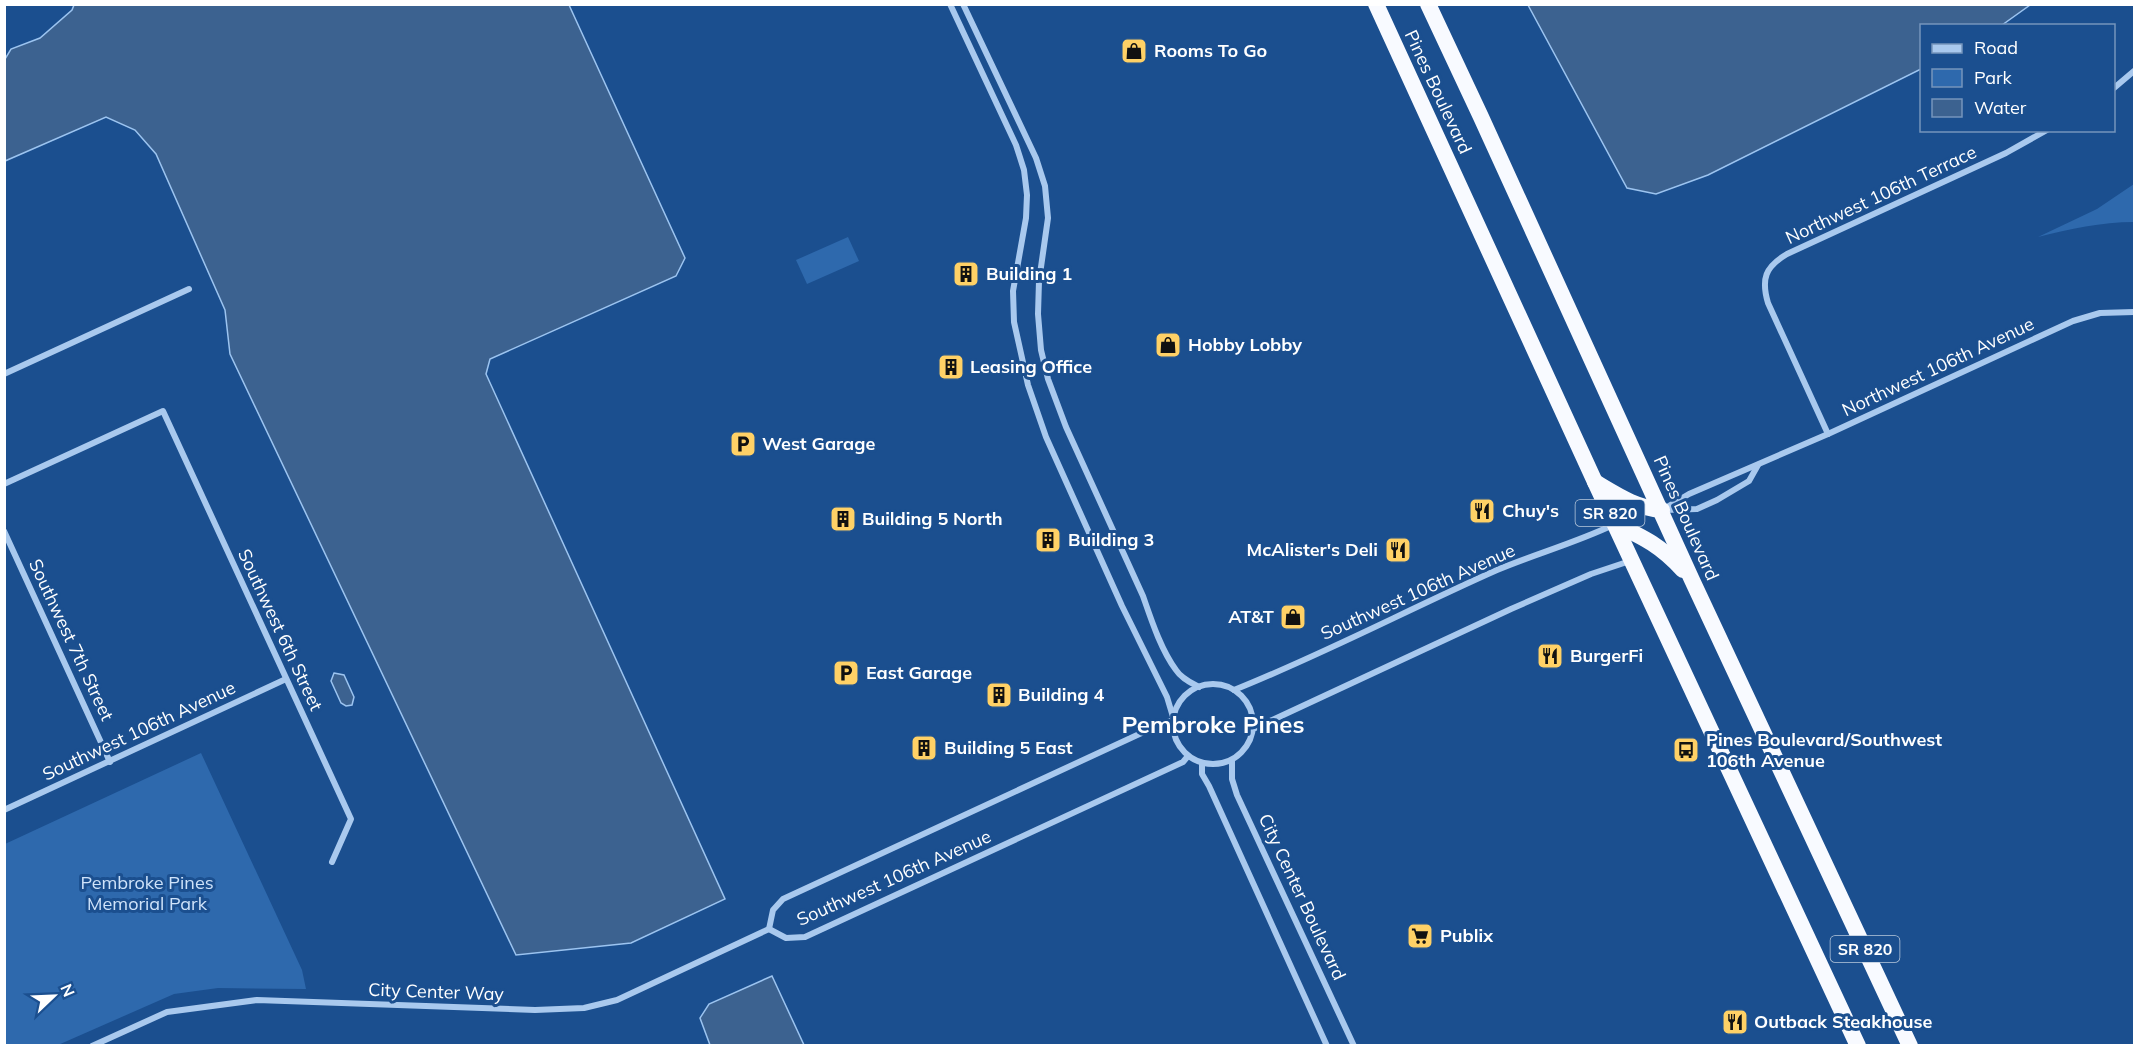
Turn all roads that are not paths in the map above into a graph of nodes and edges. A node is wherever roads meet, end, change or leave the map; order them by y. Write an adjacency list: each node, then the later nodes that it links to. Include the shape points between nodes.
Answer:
1 (950, 4): 23 (street, via 1024,170 1026,218 1013,291 1014,312 1036,414 1167,697)
2 (963, 4): 21 (street, via 1043,179 1048,218 1038,315 1048,380 1165,651 1176,670)
3 (1376, 4): 13 (highway, Pines Boulevard / SR 820)
4 (1428, 4): 15 (highway, Pines Boulevard / SR 820)
5 (2134, 71): 6 (street)
6 (2115, 87)
7 (2043, 132): 11 (street, Northwest 106th Terrace, via 1775,262 1766,276 1768,303)
8 (189, 289): 10 (street)
9 (2134, 312): 11 (street, Northwest 106th Avenue, via 2100,313 2073,321)
10 (4, 375)
11 (1828, 434): 12 (street, Northwest 106th Avenue)
12 (1758, 464): 15 (street, Northwest 106th Avenue); 15 (street, Northwest 106th Avenue, via 1749,481 1717,500 1697,509)
13 (1595, 482): 15 (highway, via 1629,502); 16 (highway, Pines Boulevard / SR 820)
14 (4, 484): 20 (street, Southwest 6th Street, via 163,411)
15 (1662, 510): 19 (highway, Pines Boulevard / SR 820)
16 (1615, 524): 18 (highway, Pines Boulevard / SR 820); 19 (highway, via 1666,551); 22 (street, Southwest 106th Avenue, via 1500,569)
17 (4, 531): 27 (street, Southwest 7th Street)
18 (1632, 560): 24 (street, via 1511,609); 35 (highway, Pines Boulevard / SR 820)
19 (1692, 580): 36 (highway, Pines Boulevard / SR 820)
20 (286, 679): 27 (street, Southwest 106th Avenue); 30 (street, Southwest 6th Street, via 351,819)
21 (1198, 687): 22 (street, via 1222,685); 23 (street, via 1178,704)
22 (1234, 690): 24 (street, via 1251,711)
23 (1173, 718): 25 (street, via 1176,740); 31 (street, Southwest 106th Avenue, via 783,899 772,910)
24 (1253, 729): 26 (street, via 1246,747)
25 (1188, 756): 28 (street); 31 (street, Southwest 106th Avenue, via 1183,762 805,937 786,938)
26 (1232, 760): 28 (street); 34 (street, City Center Boulevard, via 1237,795)
27 (110, 762): 29 (street, Southwest 106th Avenue)
28 (1202, 763): 33 (street, City Center Boulevard, via 1202,774)
29 (4, 810)
30 (332, 862)
31 (770, 929): 32 (street, City Center Way, via 601,1005 535,1010 257,1000 167,1012)
32 (92, 1046)
33 (1327, 1046)
34 (1354, 1046)
35 (1858, 1046)
36 (1910, 1046)

